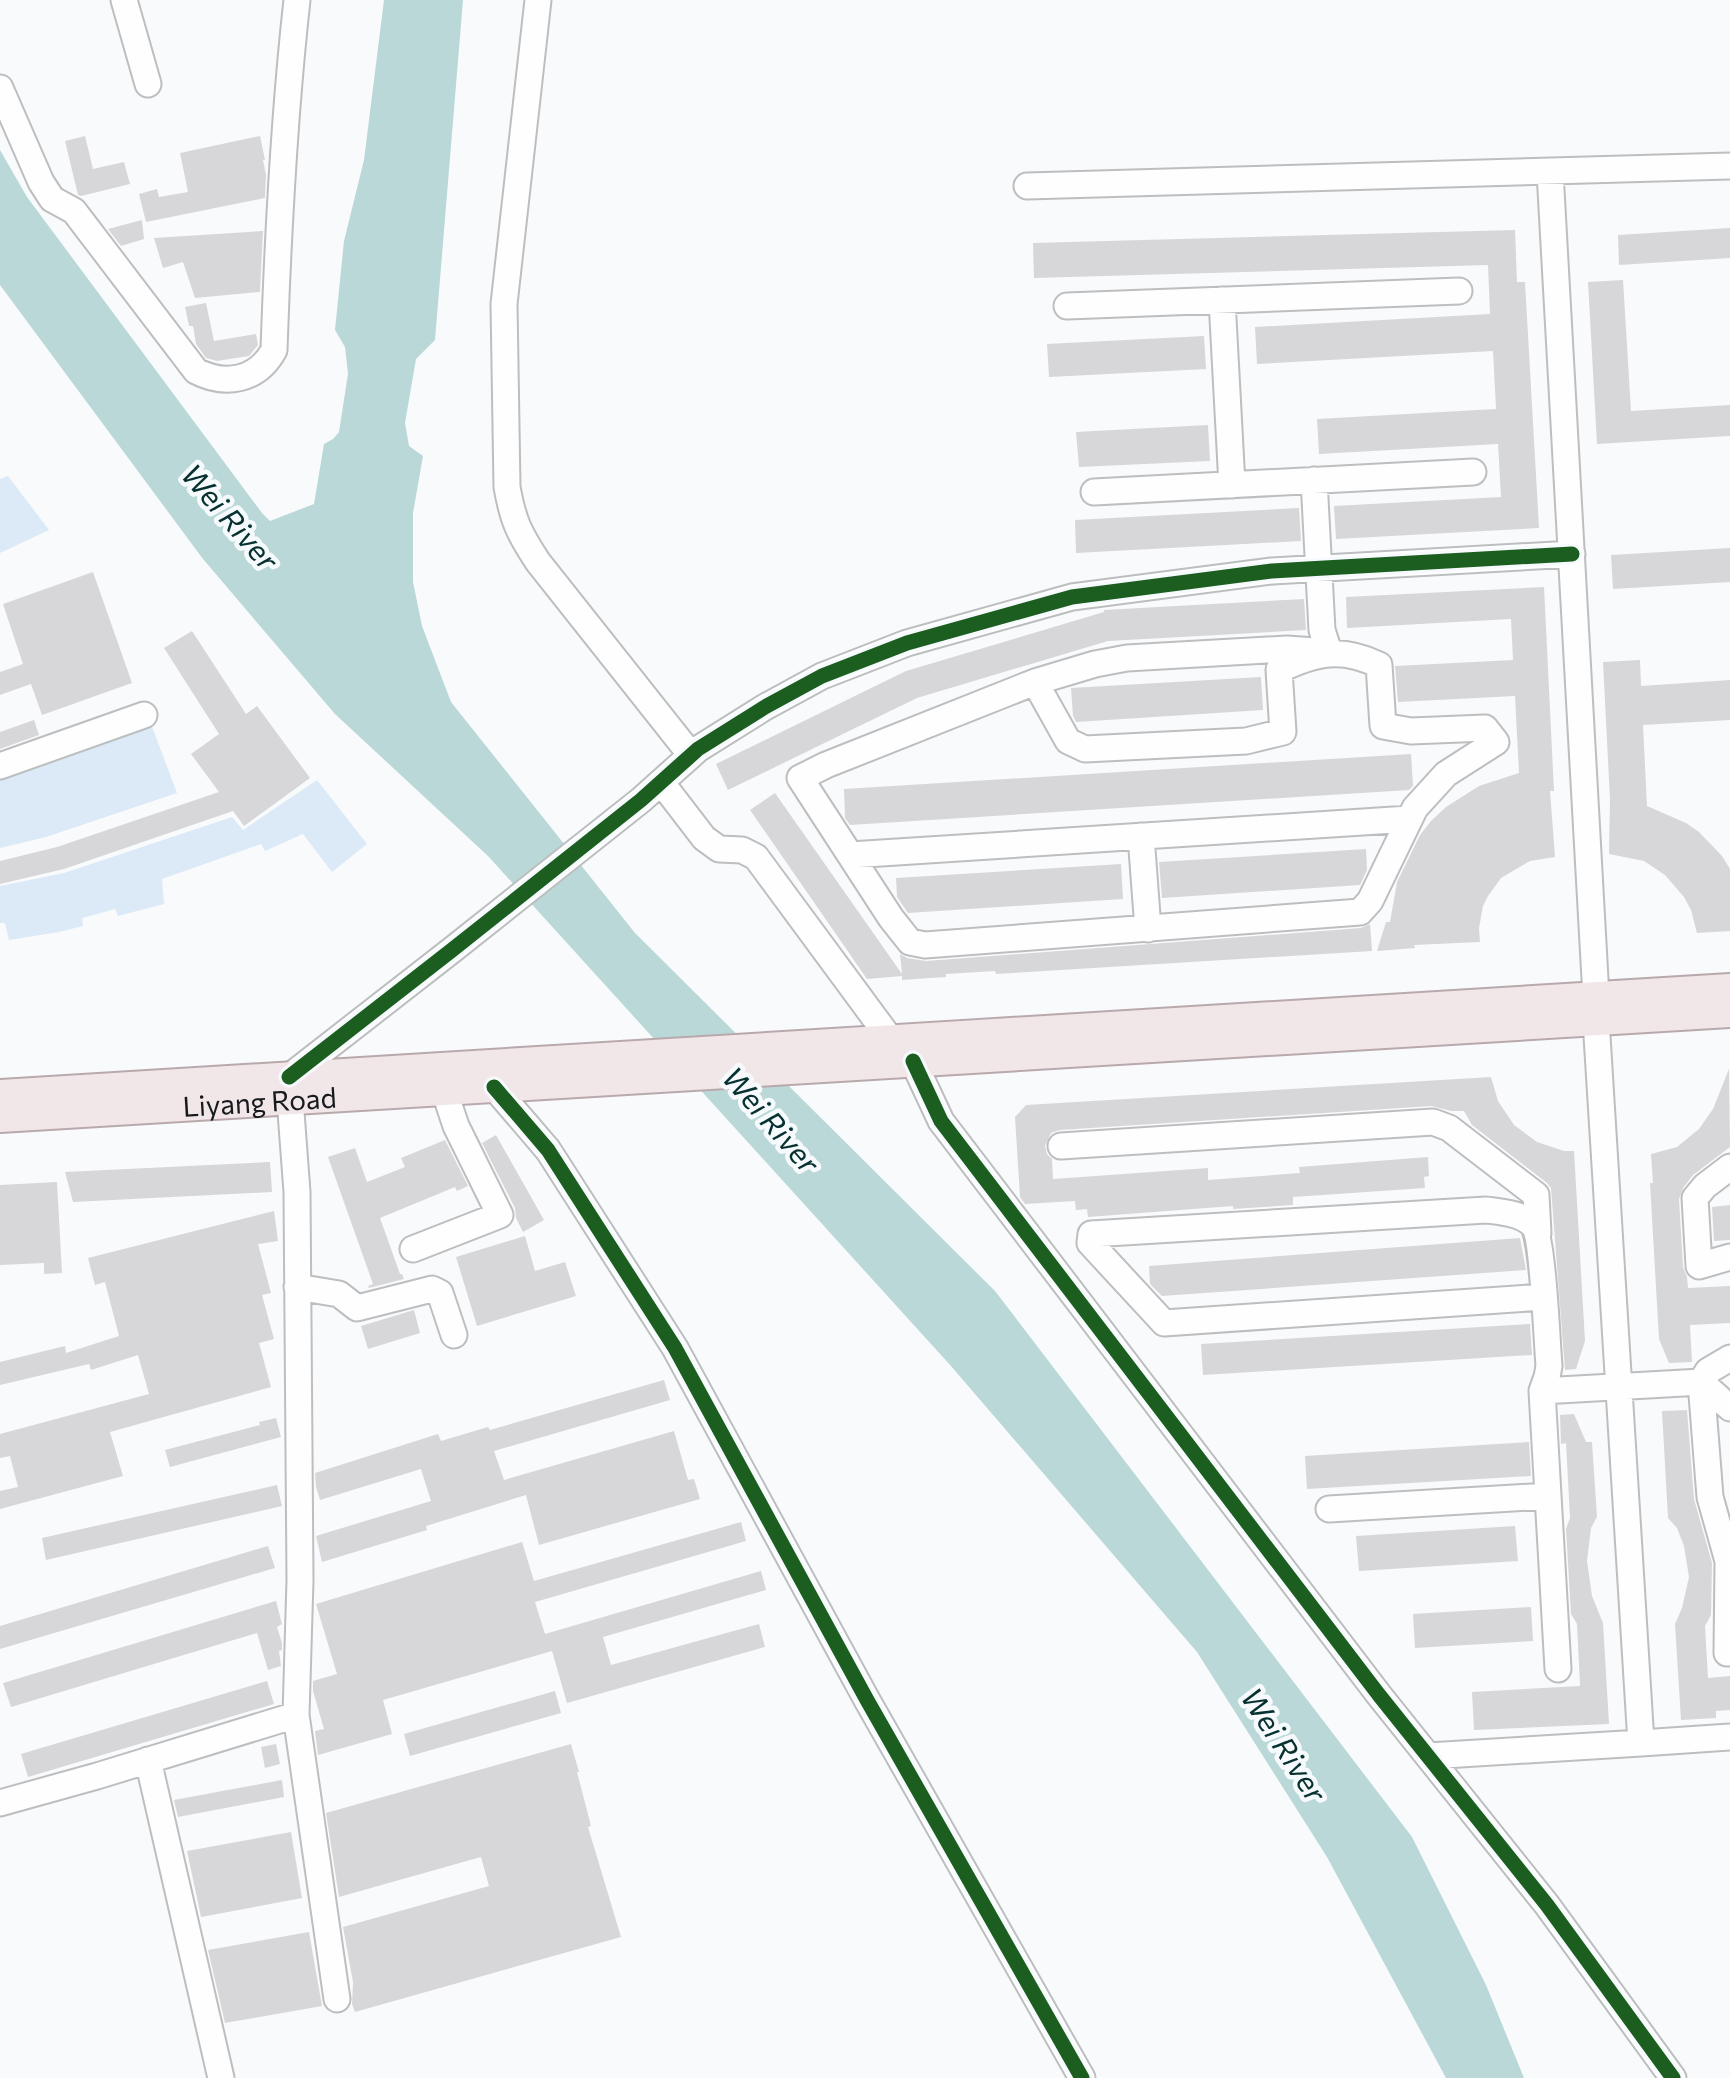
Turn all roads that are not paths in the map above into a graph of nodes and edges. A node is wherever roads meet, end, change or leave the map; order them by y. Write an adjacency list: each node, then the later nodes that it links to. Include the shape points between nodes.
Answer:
1 (124, 0): 4 (street)
2 (296, 0): 5 (street, via 274,350 243,378 213,379 196,371 74,211 52,199)
3 (538, 0): 21 (street, via 504,304 512,514 538,562)
4 (148, 84)
5 (0, 88)
6 (1730, 166): 7 (street)
7 (1550, 172): 8 (street); 16 (street)
8 (1028, 186)
9 (1460, 291): 10 (street)
10 (1222, 300): 11 (street); 14 (street)
11 (1066, 306)
12 (1473, 472): 13 (street)
13 (1314, 480): 14 (street); 17 (street)
14 (1232, 485): 15 (street)
15 (1094, 492)
16 (1572, 554): 17 (street); 29 (street)
17 (1319, 568): 18 (street); 21 (street, via 1072,597 906,643 822,676)
18 (1328, 652): 19 (street, via 1127,658); 19 (street, via 1280,670 1283,732 1246,741 1085,749 1068,741); 24 (street, via 1380,665 1382,726 1485,728 1496,742 1446,774)
19 (1035, 682): 26 (street, via 800,778)
20 (144, 715): 22 (street)
21 (691, 755): 23 (street)
22 (0, 766)
23 (661, 782): 31 (street, via 704,838 719,849 756,856); 34 (street)
24 (1409, 819): 25 (street); 27 (street, via 1360,912)
25 (1140, 836): 26 (street); 27 (street)
26 (850, 855): 27 (street, via 910,942)
27 (1148, 928)
28 (1730, 989): 29 (main road)
29 (1596, 1009): 30 (main road); 31 (main road); 32 (main road); 48 (street)
30 (1730, 1012)
31 (884, 1048): 32 (main road); 33 (main road)
32 (913, 1061): 58 (street, via 941,1121)
33 (511, 1078): 34 (main road, Liyang Road); 35 (main road, Liyang Road); 63 (street, via 548,1150 675,1348)
34 (290, 1088): 35 (main road, Liyang Road); 36 (main road, Liyang Road); 37 (main road, Liyang Road); 43 (street)
35 (444, 1090): 41 (street, via 500,1215)
36 (0, 1095)
37 (0, 1117)
38 (1061, 1146): 40 (street, via 1433,1122 1536,1195)
39 (1730, 1167): 42 (street, via 1695,1198 1699,1266)
40 (1538, 1233): 44 (street); 44 (street, via 1514,1214 1486,1210 1091,1234 1090,1243 1164,1323)
41 (413, 1249)
42 (1730, 1257)
43 (298, 1286): 45 (street, via 340,1294 358,1308 432,1288 440,1292); 55 (street)
44 (1543, 1296): 49 (street, via 1548,1366)
45 (454, 1335)
46 (1730, 1358): 47 (street)
47 (1700, 1382): 48 (street); 50 (street); 53 (street, via 1710,1497 1728,1560)
48 (1619, 1386): 49 (street); 57 (street)
49 (1542, 1391): 51 (street)
50 (1730, 1408)
51 (1548, 1496): 52 (street); 54 (street)
52 (1328, 1508)
53 (1730, 1653)
54 (1558, 1669)
55 (296, 1715): 59 (street); 61 (street)
56 (1730, 1737): 57 (street)
57 (1641, 1742): 58 (street)
58 (1428, 1756): 64 (street)
59 (148, 1760): 60 (street); 62 (street)
60 (0, 1803)
61 (337, 1999)
62 (220, 2078)
63 (1082, 2078)
64 (1673, 2078)

